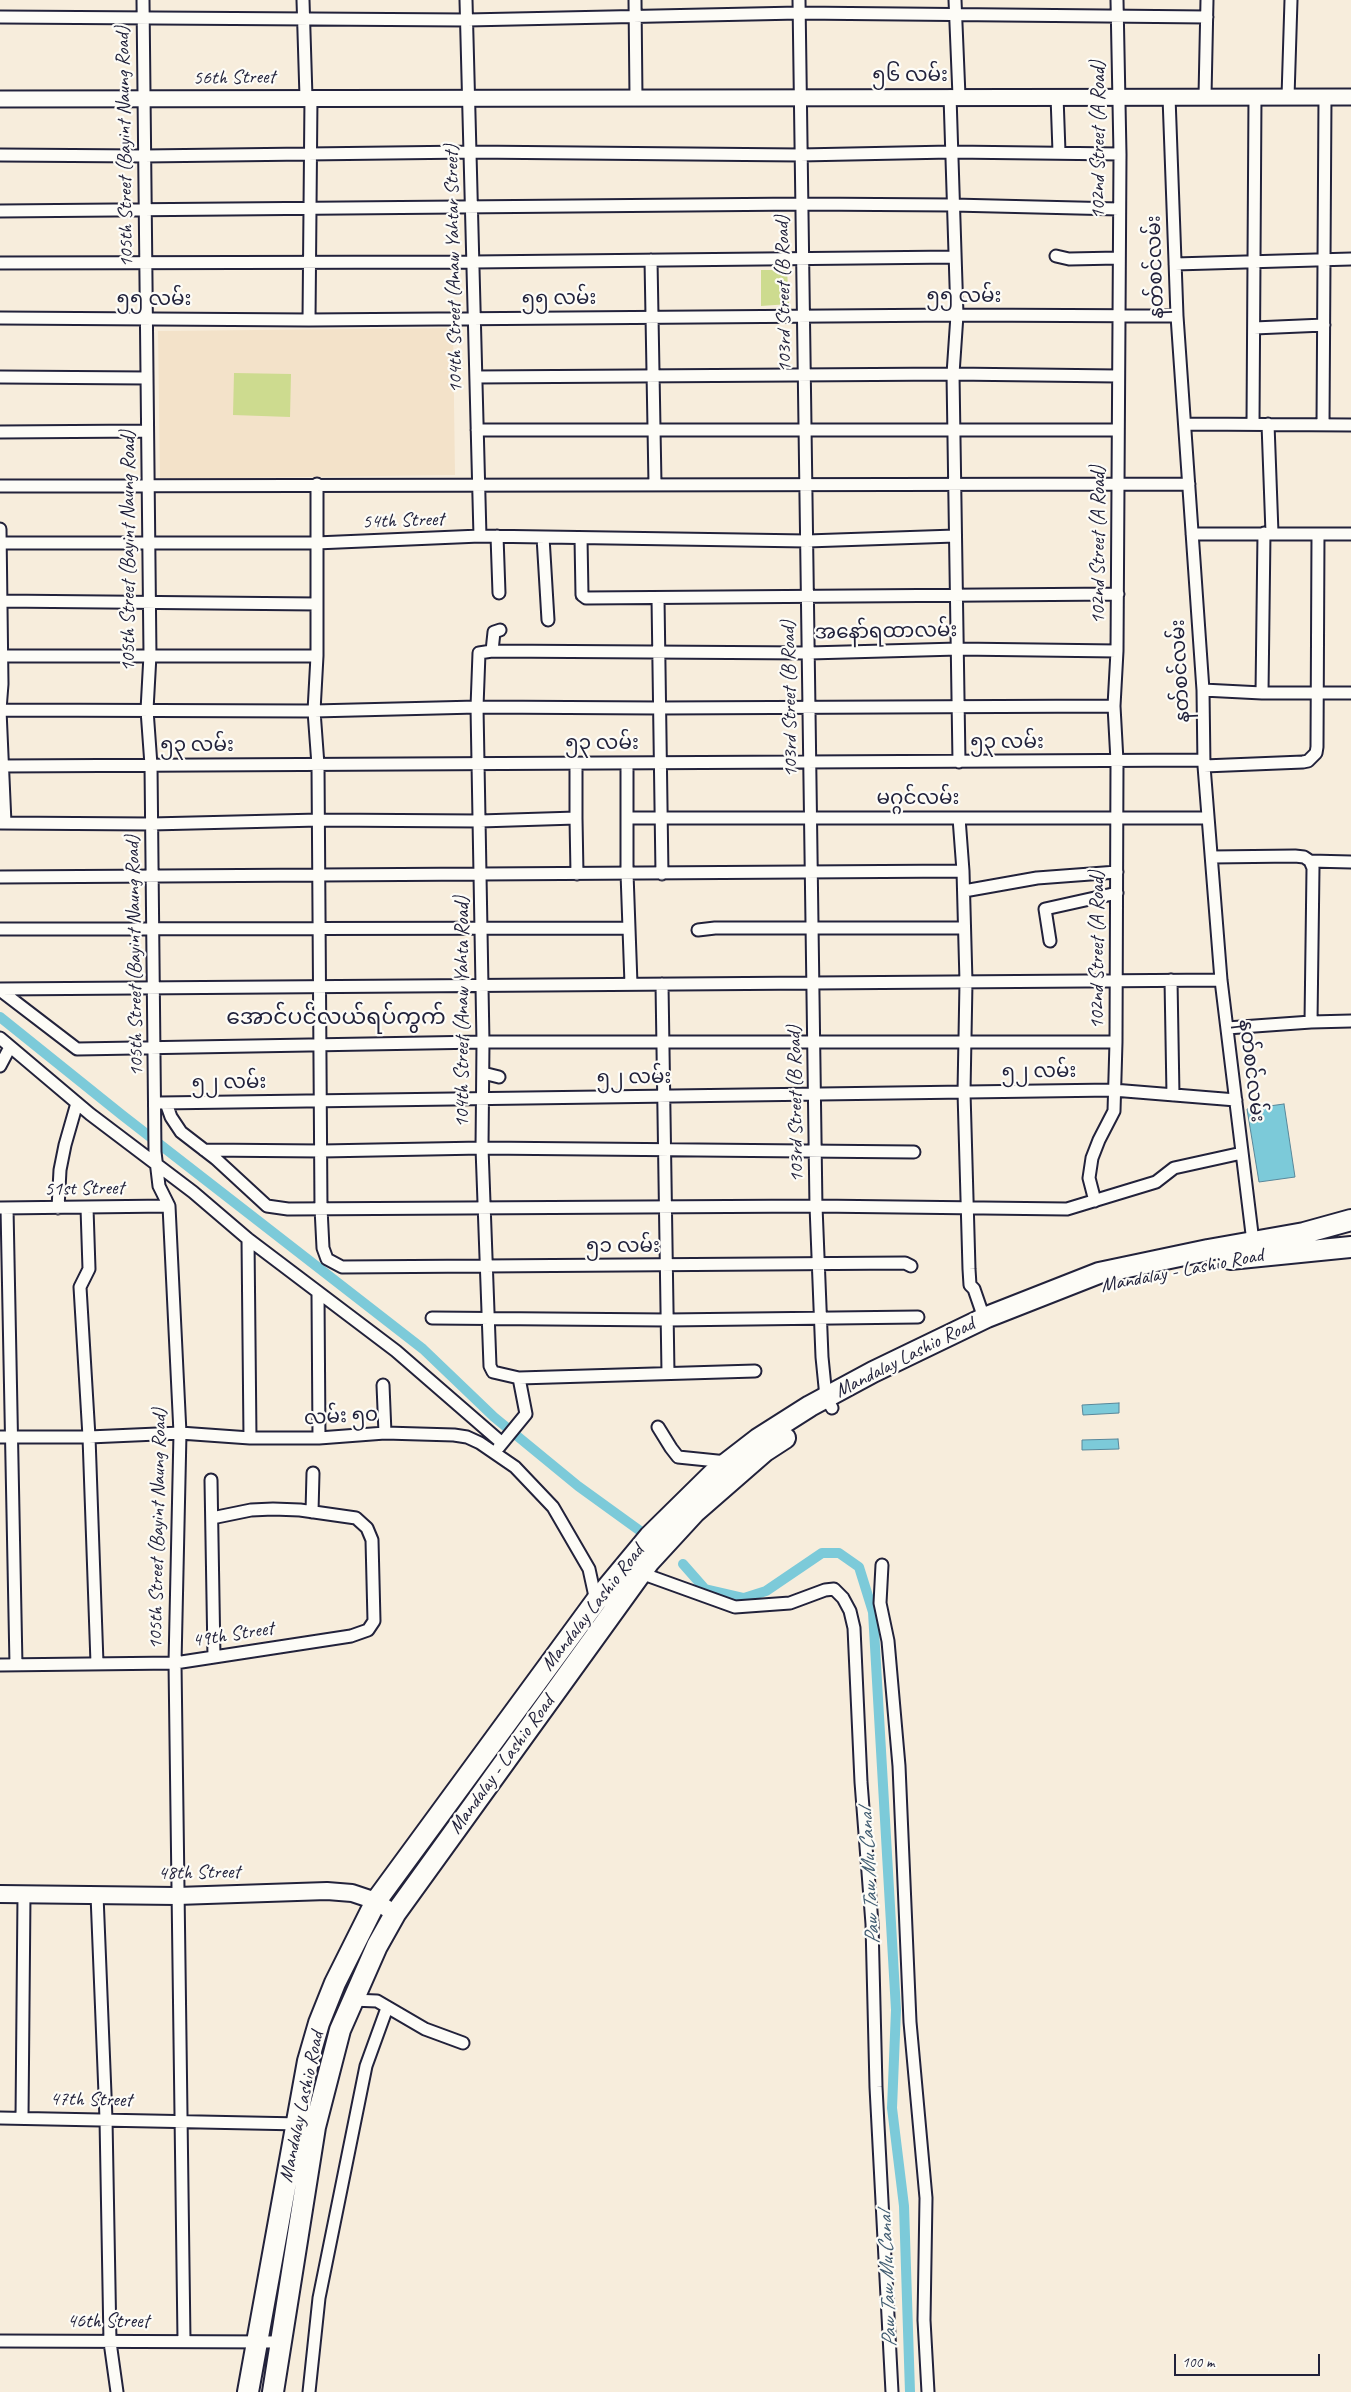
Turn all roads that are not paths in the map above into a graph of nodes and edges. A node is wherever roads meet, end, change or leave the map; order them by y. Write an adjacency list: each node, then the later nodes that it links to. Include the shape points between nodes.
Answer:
1 (143, 0): 15 (street, 105th Street (Bayint Naung Road))
2 (303, 0): 17 (street)
3 (466, 0): 18 (street, 104th Street (Anaw Yahtar Street))
4 (635, 0): 12 (street)
5 (799, 0): 10 (street, 103rd Street (B Road))
6 (955, 0): 11 (street)
7 (1117, 0): 13 (street, 102nd Street (A Road))
8 (1207, 0): 16 (street)
9 (1291, 0): 28 (street)
10 (799, 14): 11 (street); 12 (street); 19 (street, 103rd Street (B Road))
11 (956, 14): 13 (street); 20 (street)
12 (635, 16): 18 (street); 26 (street)
13 (1117, 16): 16 (street); 22 (street, 102nd Street (A Road))
14 (0, 17): 15 (street)
15 (143, 17): 17 (street); 32 (street, 105th Street (Bayint Naung Road))
16 (1207, 17): 23 (street)
17 (304, 18): 18 (street); 25 (street)
18 (467, 20): 33 (street, 104th Street (Anaw Yahtar Street))
19 (800, 96): 20 (street, ၅၆ လမ်း); 26 (street, ၅၆ လမ်း); 40 (street, 103rd Street (B Road))
20 (954, 96): 21 (street, ၅၆ လမ်း); 35 (street)
21 (1057, 96): 22 (street, ၅၆ လမ်း); 36 (street)
22 (1118, 96): 27 (street, ၅၆ လမ်း); 38 (street, 102nd Street (A Road))
23 (1205, 96): 24 (street, ၅၆ လမ်း); 27 (street, ၅၆ လမ်း)
24 (1255, 96): 28 (street, ၅၆ လမ်း); 56 (street)
25 (309, 97): 32 (street, 56th Street); 33 (street, 56th Street); 37 (street)
26 (636, 97): 33 (street, ၅၆ လမ်း)
27 (1168, 97): 61 (street, နတ်စင်လမ်း)
28 (1288, 97): 29 (street, ၅၆ လမ်း)
29 (1325, 97): 30 (street, ၅၆ လမ်း); 53 (street)
30 (1351, 97)
31 (0, 99): 32 (street, 56th Street)
32 (144, 99): 41 (street, 105th Street (Bayint Naung Road))
33 (468, 99): 34 (street, 104th Street (Anaw Yahtar Street))
34 (470, 152): 37 (street); 40 (street); 44 (street, 104th Street (Anaw Yahtar Street))
35 (951, 152): 36 (street); 40 (street); 43 (street)
36 (1058, 152): 38 (street)
37 (309, 154): 41 (street); 45 (street)
38 (1120, 154): 46 (street, 102nd Street (A Road))
39 (0, 155): 41 (street)
40 (800, 155): 42 (street, 103rd Street (B Road))
41 (144, 156): 47 (street, 105th Street (Bayint Naung Road))
42 (802, 204): 43 (street); 44 (street); 52 (street, 103rd Street (B Road))
43 (953, 204): 46 (street); 50 (street)
44 (471, 205): 45 (street); 59 (street, 104th Street (Anaw Yahtar Street))
45 (309, 209): 47 (street); 57 (street)
46 (1119, 209): 51 (street, 102nd Street (A Road))
47 (144, 210): 48 (street); 58 (street, 105th Street (Bayint Naung Road))
48 (0, 211)
49 (1056, 256): 51 (street, via 1069,259)
50 (955, 257): 52 (street); 62 (street)
51 (1118, 258): 63 (street, 102nd Street (A Road))
52 (803, 259): 55 (street); 66 (street, 103rd Street (B Road))
53 (1325, 259): 54 (street); 56 (street); 71 (street)
54 (1351, 259)
55 (651, 260): 59 (street); 65 (street)
56 (1255, 260): 61 (street); 72 (street)
57 (310, 261): 58 (street); 59 (street); 70 (street)
58 (145, 262): 60 (street); 68 (street, 105th Street (Bayint Naung Road))
59 (473, 262): 69 (street, 104th Street (Anaw Yahtar Street))
60 (0, 263)
61 (1175, 264): 64 (street, နတ်စင်လမ်း)
62 (957, 315): 63 (street, ၅၅ လမ်း); 66 (street, ၅၅ လမ်း); 73 (street)
63 (1118, 316): 64 (street, ၅၅ လမ်း); 76 (street, 102nd Street (A Road))
64 (1176, 316): 80 (street, နတ်စင်လမ်း)
65 (652, 317): 66 (street, ၅၅ လမ်း); 69 (street, ၅၅ လမ်း); 74 (street)
66 (803, 317): 75 (street, 103rd Street (B Road))
67 (0, 318): 68 (street, ၅၅ လမ်း)
68 (146, 319): 70 (street, ၅၅ လမ်း); 79 (street, 105th Street (Bayint Naung Road))
69 (474, 319): 70 (street, ၅၅ လမ်း); 78 (street, 104th Street (Anaw Yahtar Street))
70 (309, 320)
71 (1324, 325): 72 (street); 83 (street)
72 (1254, 328): 81 (street)
73 (953, 374): 75 (street); 76 (street); 85 (street)
74 (655, 376): 75 (street); 78 (street); 87 (street)
75 (804, 376): 88 (street, 103rd Street (B Road))
76 (1117, 376): 89 (street, 102nd Street (A Road))
77 (0, 377): 79 (street)
78 (476, 377): 86 (street, 104th Street (Anaw Yahtar Street))
79 (147, 378): 90 (street, 105th Street (Bayint Naung Road))
80 (1186, 424): 81 (street); 97 (street, နတ်စင်လမ်း)
81 (1253, 424): 82 (street)
82 (1268, 424): 83 (street); 102 (street)
83 (1323, 425): 84 (street)
84 (1351, 426)
85 (955, 428): 88 (street); 89 (street); 92 (street)
86 (477, 430): 87 (street); 98 (street, 104th Street (Anaw Yahtar Street))
87 (655, 430): 88 (street); 95 (street)
88 (805, 430): 96 (street, 103rd Street (B Road))
89 (1117, 430): 93 (street, 102nd Street (A Road))
90 (146, 431): 91 (street); 100 (street, 105th Street (Bayint Naung Road))
91 (0, 432)
92 (956, 483): 93 (street); 96 (street); 108 (street)
93 (1119, 483): 97 (street); 117 (street, 102nd Street (A Road))
94 (316, 484): 98 (street); 100 (street); 113 (street)
95 (655, 484): 96 (street); 98 (street)
96 (806, 484): 111 (street, 103rd Street (B Road))
97 (1189, 484): 103 (street, နတ်စင်လမ်း)
98 (478, 485): 106 (street, 104th Street (Anaw Yahtar Street))
99 (0, 486): 100 (street)
100 (148, 488): 112 (street, 105th Street (Bayint Naung Road))
101 (0, 529): 114 (street)
102 (1268, 533): 103 (street); 104 (street); 135 (street)
103 (1192, 534): 134 (street, နတ်စင်လမ်း)
104 (1318, 534): 105 (street); 136 (street)
105 (1351, 534)
106 (480, 536): 107 (street, 54th Street); 113 (street, 54th Street)
107 (497, 536): 109 (street, 54th Street); 115 (street)
108 (955, 536): 111 (street, 54th Street); 116 (street)
109 (543, 537): 110 (street, 54th Street); 123 (street)
110 (581, 538): 111 (street, 54th Street); 119 (street, via 583,597)
111 (807, 541): 118 (street, 103rd Street (B Road))
112 (149, 543): 113 (street, 54th Street); 114 (street, 54th Street); 121 (street, 105th Street (Bayint Naung Road))
113 (316, 543): 122 (street)
114 (0, 544): 120 (street)
115 (499, 593)
116 (958, 594): 117 (street); 118 (street); 125 (street)
117 (1118, 594): 127 (street, 102nd Street (A Road))
118 (808, 597): 119 (street); 129 (street, 103rd Street (B Road))
119 (658, 598): 128 (street)
120 (1, 601): 121 (street); 131 (street)
121 (149, 603): 122 (street); 130 (street, 105th Street (Bayint Naung Road))
122 (317, 604): 132 (street)
123 (548, 620)
124 (500, 630): 126 (street, via 494,632)
125 (958, 649): 127 (street, အနော်ရထာလမ်း); 129 (street, အနော်ရထာလမ်း); 140 (street)
126 (492, 651): 128 (street, အနော်ရထာလမ်း); 133 (street, အနော်ရထာလမ်း, via 482,652)
127 (1117, 651): 138 (street, 102nd Street (A Road))
128 (658, 653): 129 (street, အနော်ရထာလမ်း); 141 (street)
129 (808, 653): 142 (street, 103rd Street (B Road))
130 (150, 655): 131 (street); 132 (street); 144 (street, 105th Street (Bayint Naung Road))
131 (0, 656): 143 (street)
132 (318, 656): 145 (street)
133 (478, 657): 139 (street, 104th Street (Anaw Yahta Road))
134 (1203, 690): 135 (street); 151 (street, နတ်စင်လမ်း)
135 (1262, 693): 136 (street)
136 (1316, 693): 137 (street); 151 (street, ၅၃ လမ်း, via 1317,747 1308,761)
137 (1351, 693)
138 (1114, 706): 140 (street); 146 (street, 102nd Street (A Road))
139 (476, 707): 141 (street); 145 (street); 152 (street, 104th Street (Anaw Yahta Road))
140 (957, 707): 142 (street); 148 (street)
141 (659, 708): 142 (street); 150 (street)
142 (809, 708): 147 (street, 103rd Street (B Road))
143 (0, 710): 144 (street); 156 (street)
144 (147, 710): 145 (street); 154 (street, 105th Street (Bayint Naung Road))
145 (314, 711): 155 (street)
146 (1117, 761): 148 (street, ၅၃ လမ်း); 151 (street, ၅၃ လမ်း); 162 (street, 102nd Street (A Road))
147 (810, 762): 148 (street, ၅၃ လမ်း); 150 (street, ၅၃ လမ်း); 160 (street, 103rd Street (B Road))
148 (959, 762)
149 (627, 763): 150 (street, ၅၃ လမ်း); 153 (street, ၅၃ လမ်း); 158 (street)
150 (660, 763): 159 (street)
151 (1204, 763): 163 (street, နတ်စင်လမ်း)
152 (479, 764): 153 (street, ၅၃ လမ်း); 155 (street, ၅၃ လမ်း); 165 (street, 104th Street (Anaw Yahta Road))
153 (576, 764): 157 (street)
154 (151, 765): 155 (street, ၅၃ လမ်း); 156 (street, ၅၃ လမ်း); 167 (street, 105th Street (Bayint Naung Road))
155 (318, 765): 164 (street)
156 (1, 766): 166 (street)
157 (576, 818): 165 (street); 176 (street)
158 (628, 818): 159 (street, မဂ္ဂင်လမ်း); 173 (street)
159 (662, 818): 160 (street, မဂ္ဂင်လမ်း); 177 (street)
160 (811, 818): 161 (street, မဂ္ဂင်လမ်း); 174 (street, 103rd Street (B Road))
161 (959, 818): 162 (street, မဂ္ဂင်လမ်း); 171 (street)
162 (1117, 818): 163 (street, မဂ္ဂင်လမ်း); 172 (street, 102nd Street (A Road))
163 (1208, 818): 168 (street, နတ်စင်လမ်း)
164 (319, 820): 165 (street); 167 (street); 178 (street)
165 (480, 821): 175 (street, 104th Street (Anaw Yahta Road))
166 (2, 823): 167 (street)
167 (151, 824): 180 (street, 105th Street (Bayint Naung Road))
168 (1212, 857): 169 (street, via 1295,856); 193 (street, နတ်စင်လမ်း)
169 (1310, 860): 170 (street); 204 (street, via 1313,868)
170 (1351, 862)
171 (963, 871): 174 (street); 181 (street)
172 (1117, 872): 181 (street, via 1037,878); 182 (street, 102nd Street (A Road))
173 (627, 873): 176 (street); 177 (street); 184 (street)
174 (812, 873): 177 (street); 187 (street, 103rd Street (B Road))
175 (480, 874): 176 (street); 178 (street); 183 (street, 104th Street (Anaw Yahta Road))
176 (577, 874)
177 (662, 874)
178 (319, 875): 180 (street); 189 (street)
179 (0, 877): 180 (street)
180 (152, 878): 188 (street, 105th Street (Bayint Naung Road))
181 (964, 891): 185 (street)
182 (1117, 892): 191 (street, via 1045,909); 195 (street, 102nd Street (A Road))
183 (481, 927): 184 (street); 189 (street); 199 (street, 104th Street (Anaw Yahta Road))
184 (628, 928): 197 (street)
185 (964, 928): 187 (street); 194 (street)
186 (0, 929): 188 (street)
187 (812, 929): 190 (street); 196 (street, 103rd Street (B Road))
188 (152, 930): 189 (street); 201 (street, 105th Street (Bayint Naung Road))
189 (320, 930): 200 (street)
190 (698, 930)
191 (1050, 941)
192 (1171, 980): 193 (street); 195 (street); 222 (street)
193 (1221, 980): 205 (street, နတ်စင်လမ်း)
194 (966, 982): 195 (street); 196 (street); 210 (street)
195 (1117, 982): 208 (street, 102nd Street (A Road))
196 (813, 983): 198 (street); 212 (street, 103rd Street (B Road))
197 (631, 984): 198 (street); 199 (street)
198 (662, 984): 209 (street)
199 (482, 986): 200 (street); 207 (street, 104th Street (Anaw Yahta Road))
200 (320, 987): 201 (street); 211 (street)
201 (153, 988): 202 (street); 213 (street, 105th Street (Bayint Naung Road))
202 (0, 989): 213 (street, via 77,1049)
203 (1351, 1021): 204 (street)
204 (1310, 1022): 205 (street)
205 (1227, 1028): 225 (street, နတ်စင်လမ်း)
206 (0, 1038): 214 (street)
207 (483, 1042): 209 (street); 211 (street); 216 (street, 104th Street (Anaw Yahta Road))
208 (1116, 1042): 210 (street); 218 (street, 102nd Street (A Road))
209 (663, 1043): 212 (street); 221 (street)
210 (966, 1043): 212 (street); 219 (street)
211 (320, 1044): 213 (street); 224 (street)
212 (814, 1044): 220 (street, 103rd Street (B Road))
213 (154, 1046): 226 (street, 105th Street (Bayint Naung Road))
214 (10, 1047): 215 (street); 227 (street)
215 (0, 1066)
216 (483, 1073): 217 (street); 223 (street, 104th Street (Anaw Yahta Road))
217 (499, 1077)
218 (1113, 1090): 219 (street, ၅၂ လမ်း); 222 (street, ၅၂ လမ်း); 236 (street, 102nd Street (A Road), via 1114,1111 1092,1158 1089,1178)
219 (964, 1092): 220 (street, ၅၂ လမ်း); 239 (street)
220 (814, 1095): 221 (street, ၅၂ လမ်း); 232 (street, 103rd Street (B Road))
221 (663, 1096): 223 (street, ၅၂ လမ်း); 231 (street)
222 (1172, 1096): 225 (street, ၅၂ လမ်း)
223 (483, 1098): 224 (street, ၅၂ လမ်း); 228 (street, 104th Street (Anaw Yahta Road))
224 (322, 1100): 226 (street, ၅၂ လမ်း); 230 (street)
225 (1236, 1100): 234 (street, နတ်စင်လမ်း)
226 (161, 1102): 229 (street, via 175,1125); 235 (street, 105th Street (Bayint Naung Road), via 156,1118)
227 (77, 1103): 235 (street); 241 (street, via 60,1170)
228 (482, 1148): 230 (street); 231 (street); 244 (street, 104th Street (Anaw Yahta Road))
229 (204, 1150): 230 (street); 243 (street, via 266,1206)
230 (322, 1151): 243 (street)
231 (664, 1151): 232 (street); 245 (street)
232 (816, 1151): 233 (street); 238 (street, 103rd Street (B Road))
233 (914, 1152)
234 (1242, 1153): 236 (street, via 1174,1168 1156,1182); 248 (street, နတ်စင်လမ်း)
235 (156, 1166): 237 (street, 105th Street (Bayint Naung Road), via 159,1186); 247 (street, via 193,1192)
236 (1095, 1201): 239 (street, via 1067,1209)
237 (169, 1206): 242 (street, 51st Street); 267 (street, 105th Street (Bayint Naung Road))
238 (816, 1206): 239 (street); 245 (street); 251 (street, 103rd Street (B Road))
239 (966, 1207): 259 (street, via 970,1285)
240 (4, 1208): 241 (street, 51st Street); 270 (street)
241 (58, 1208): 242 (street, 51st Street)
242 (87, 1208): 271 (street, via 89,1269 80,1287)
243 (321, 1208): 244 (street); 250 (street, ၅၁ လမ်း, via 323,1248 327,1258 342,1267)
244 (484, 1208): 245 (street); 250 (street, 104th Street (Anaw Yahta Road))
245 (665, 1208): 252 (street)
246 (1351, 1220): 248 (highway, Mandalay Lashio Road)
247 (248, 1239): 254 (street); 272 (street)
248 (1253, 1242): 259 (highway, Mandalay Lashio Road, via 1099,1272)
249 (1351, 1246): 265 (highway, Mandalay - Lashio Road, via 1235,1258 1100,1285 1046,1304)
250 (486, 1264): 252 (street, ၅၁ လမ်း); 255 (street, 104th Street (Anaw Yahta Road))
251 (818, 1265): 252 (street, ၅၁ လမ်း); 253 (street, ၅၁ လမ်း, via 905,1263); 256 (street, 103rd Street (B Road))
252 (667, 1266): 260 (street)
253 (911, 1266)
254 (318, 1294): 273 (street); 274 (street, via 396,1351)
255 (487, 1317): 258 (street); 260 (street); 263 (street, 104th Street (Anaw Yahta Road), via 493,1372)
256 (820, 1317): 257 (street); 260 (street); 265 (street, 103rd Street (B Road))
257 (918, 1317)
258 (432, 1318)
259 (984, 1318): 265 (highway, Mandalay Lashio Road, via 873,1372)
260 (667, 1320): 262 (street)
261 (755, 1371): 262 (street)
262 (668, 1373): 263 (street)
263 (519, 1378): 274 (street, via 526,1409 524,1418)
264 (382, 1385): 268 (street)
265 (829, 1403): 276 (highway, Mandalay Lashio Road, via 758,1439); 282 (highway, Mandalay - Lashio Road, via 765,1451)
266 (658, 1427): 276 (street, via 678,1456)
267 (180, 1433): 271 (street, လမ်း ၅၀); 272 (street, လမ်း ၅၀); 286 (street, 105th Street (Bayint Naung Road))
268 (385, 1433): 273 (street, လမ်း ၅၀); 275 (street, လမ်း ၅၀, via 454,1435 480,1443)
269 (0, 1437): 270 (street, လမ်း ၅၀)
270 (12, 1437): 271 (street, လမ်း ၅၀); 288 (street)
271 (89, 1437): 285 (street)
272 (250, 1438): 273 (street, လမ်း ၅၀)
273 (319, 1438)
274 (502, 1443): 275 (street)
275 (495, 1453): 283 (street, လမ်း ၅၀, via 515,1467 553,1506 589,1569)
276 (728, 1462): 282 (highway, Mandalay Lashio Road, via 650,1536)
277 (313, 1473): 279 (street)
278 (211, 1480): 280 (street)
279 (312, 1512): 280 (street, via 251,1510); 284 (street, 49th Street, via 356,1518 367,1528 372,1540 374,1621 368,1630 351,1636)
280 (212, 1518): 284 (street)
281 (882, 1565): 319 (street, via 880,1603 888,1641 899,1766 910,2022 926,2198 924,2320)
282 (633, 1570): 283 (highway, Mandalay Lashio Road); 294 (highway, Mandalay - Lashio Road); 318 (street, via 735,1607 790,1603 834,1589 850,1611 854,1628 872,1924 876,2087)
283 (596, 1600): 293 (highway, Mandalay Lashio Road)
284 (214, 1657): 286 (street, 49th Street)
285 (96, 1663): 286 (street, 49th Street); 288 (street, 49th Street)
286 (175, 1663): 292 (street, 105th Street (Bayint Naung Road))
287 (0, 1665): 288 (street, 49th Street)
288 (16, 1665)
289 (0, 1894): 290 (main road, 48th Street)
290 (24, 1895): 291 (main road, 48th Street); 303 (street)
291 (97, 1895): 292 (main road, 48th Street); 304 (street)
292 (177, 1896): 293 (main road, 48th Street, via 327,1891 352,1893); 305 (street, 105th Street (Bayint Naung Road))
293 (376, 1901): 294 (main road, 48th Street); 295 (highway, Mandalay Lashio Road)
294 (395, 1914): 296 (highway, Mandalay - Lashio Road)
295 (344, 1966): 296 (highway); 300 (highway, Mandalay Lashio Road, via 319,2023)
296 (362, 1978): 297 (highway, Mandalay - Lashio Road)
297 (352, 2000): 298 (street, via 372,2000); 301 (highway, Mandalay - Lashio Road, via 340,2030)
298 (387, 2008): 299 (street, via 425,2029); 317 (street, via 366,2066 319,2298)
299 (463, 2044)
300 (305, 2077): 301 (highway); 306 (highway, Mandalay Lashio Road)
301 (327, 2082): 306 (highway, Mandalay - Lashio Road)
302 (0, 2118): 303 (street, 47th Street)
303 (22, 2118): 304 (street, 47th Street)
304 (106, 2119): 305 (street, 47th Street); 312 (street)
305 (181, 2121): 306 (street, 47th Street); 309 (street, 105th Street (Bayint Naung Road))
306 (306, 2125): 307 (highway, Mandalay Lashio Road); 308 (highway, Mandalay - Lashio Road)
307 (269, 2274): 308 (highway); 310 (highway, Mandalay Lashio Road)
308 (291, 2276): 313 (highway, Mandalay - Lashio Road)
309 (184, 2340): 310 (street, 46th Street); 312 (street, 46th Street)
310 (256, 2340): 313 (street, 46th Street); 315 (highway, Mandalay Lashio Road)
311 (0, 2341): 312 (street, 46th Street)
312 (110, 2342): 314 (street)
313 (281, 2342): 316 (highway, Mandalay - Lashio Road)
314 (117, 2392)
315 (248, 2392)
316 (272, 2392)
317 (309, 2392)
318 (892, 2392)
319 (928, 2392)

